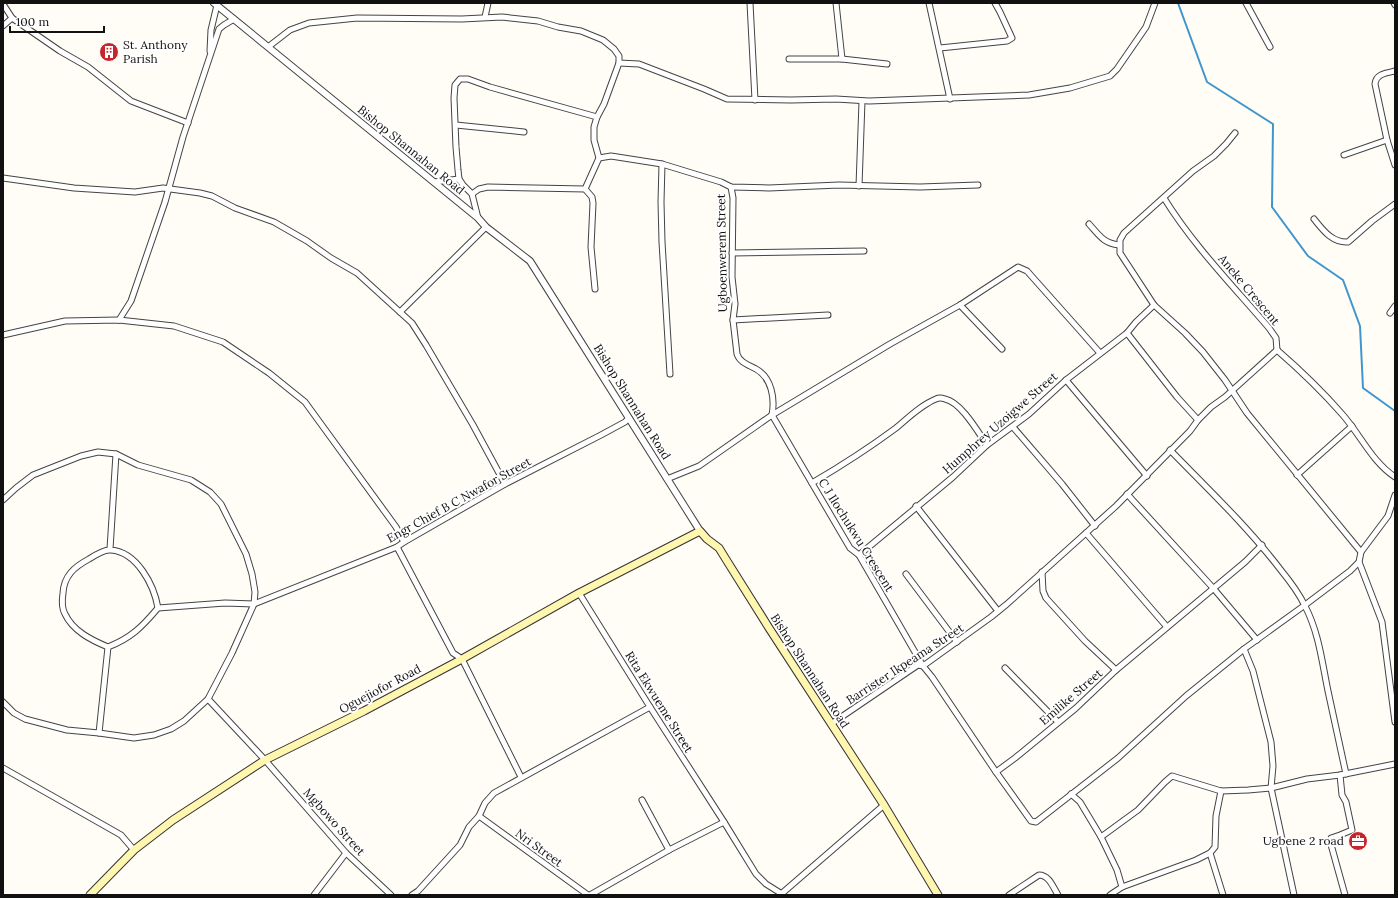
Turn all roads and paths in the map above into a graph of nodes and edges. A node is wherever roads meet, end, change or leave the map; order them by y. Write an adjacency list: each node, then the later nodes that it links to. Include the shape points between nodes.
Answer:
1 (488, 3): 10 (street)
2 (750, 3): 24 (street)
3 (836, 3): 19 (street)
4 (929, 3): 15 (street)
5 (994, 3): 15 (street, via 1012,38 1007,41)
6 (1155, 3): 23 (street, via 1146,27 1110,76 1059,91)
7 (1246, 3): 16 (street)
8 (3, 4): 11 (street)
9 (216, 4): 12 (street, Bishop Shannahan Road); 17 (street, via 210,30)
10 (485, 17): 14 (street, via 357,18 309,23 290,30); 20 (street, via 538,21 581,30 603,40 614,49 619,56)
11 (12, 18): 13 (street); 27 (street, via 88,67 131,101)
12 (234, 19): 14 (street, Bishop Shannahan Road); 17 (street, via 219,30)
13 (3, 26)
14 (268, 47): 38 (street, Bishop Shannahan Road)
15 (940, 48): 23 (street)
16 (1270, 48)
17 (210, 56): 27 (street)
18 (789, 59): 19 (street)
19 (842, 59): 21 (street)
20 (619, 62): 24 (street, via 639,64 727,99); 26 (street)
21 (887, 64)
22 (1395, 71): 31 (street, via 1379,75 1375,84)
23 (950, 99): 25 (street)
24 (755, 100): 25 (street)
25 (862, 101): 40 (street)
26 (597, 117): 28 (street, via 468,79 460,79 455,85 454,92); 33 (street, via 594,140)
27 (188, 123): 42 (street)
28 (456, 125): 29 (street); 37 (street)
29 (524, 132)
30 (1235, 133): 45 (street, via 1214,156 1193,171)
31 (1388, 140): 32 (street); 35 (street)
32 (1344, 155)
33 (599, 158): 34 (street, Ugboenwerem Street, via 611,156); 43 (street)
34 (662, 164): 41 (street, Ugboenwerem Street); 68 (street, via 662,242)
35 (1395, 165)
36 (3, 178): 42 (street, via 74,188 134,192)
37 (459, 179): 38 (street); 44 (street)
38 (434, 182): 47 (street, Bishop Shannahan Road)
39 (978, 185): 40 (street)
40 (859, 186): 41 (street)
41 (731, 187): 53 (street, Ugboenwerem Street)
42 (169, 188): 58 (street, via 212,196 235,208 274,222 358,273); 61 (street, via 131,301)
43 (585, 190): 44 (street, via 488,187); 54 (street, via 592,197 593,203 591,247)
44 (472, 194): 47 (street)
45 (1164, 198): 51 (street, via 1124,232); 66 (street, Aneke Crescent, via 1198,246 1269,328 1276,338)
46 (1395, 204): 48 (street, via 1348,242 1341,242 1329,236)
47 (478, 218): 50 (street, Bishop Shannahan Road)
48 (1314, 219)
49 (1090, 224): 51 (street, via 1101,238 1110,244)
50 (486, 227): 58 (street); 72 (street, Bishop Shannahan Road, via 530,261)
51 (1119, 245): 56 (street, via 1120,253)
52 (864, 251): 53 (street)
53 (732, 253): 62 (street, Ugboenwerem Street, via 735,304)
54 (594, 289)
55 (960, 305): 65 (street); 67 (street, via 1018,267 1027,270); 71 (street)
56 (1154, 305): 63 (street, Humphrey Uzoigwe Street); 70 (street, via 1185,333)
57 (1395, 306): 59 (street)
58 (400, 312): 84 (street, via 412,323 426,345)
59 (1390, 313)
60 (828, 315): 62 (street)
61 (119, 320): 64 (street, via 65,321); 92 (street, via 174,326 223,342 269,373 305,402 396,527)
62 (733, 320): 71 (street, Ugboenwerem Street, via 739,359 763,374 769,383 774,403)
63 (1127, 333): 67 (street, Humphrey Uzoigwe Street); 73 (street)
64 (3, 335)
65 (1002, 349)
66 (1277, 350): 70 (street); 74 (street, via 1312,381)
67 (1100, 353): 69 (street, Humphrey Uzoigwe Street)
68 (670, 374)
69 (1066, 380): 75 (street, Humphrey Uzoigwe Street); 80 (street)
70 (1232, 390): 73 (street); 79 (street, via 1246,413)
71 (772, 415): 82 (street, via 699,466); 83 (street, C J Ilochukwu Crescent)
72 (627, 420): 82 (street, Bishop Shannahan Road); 84 (street, Engr Chief B C Nwafor Street)
73 (1198, 420): 77 (street)
74 (1352, 426): 79 (street); 81 (street, via 1378,462)
75 (1013, 427): 76 (street, Humphrey Uzoigwe Street); 89 (street)
76 (988, 445): 83 (street, via 953,402 937,399); 88 (street, Humphrey Uzoigwe Street)
77 (1170, 450): 80 (street); 93 (street)
78 (116, 454): 87 (street, via 98,452 81,456 33,475); 95 (street); 103 (street, via 138,465 191,480 210,492 221,504 246,554 254,586)
79 (1297, 475): 96 (street)
80 (1147, 476): 85 (street)
81 (1395, 477)
82 (667, 479): 90 (street, Bishop Shannahan Road)
83 (812, 483): 97 (street, C J Ilochukwu Crescent, via 850,548)
84 (505, 484): 92 (street, Engr Chief B C Nwafor Street)
85 (1127, 494): 89 (street); 101 (street)
86 (1395, 495): 96 (street, via 1388,516)
87 (3, 500)
88 (916, 506): 97 (street, Humphrey Uzoigwe Street); 106 (street)
89 (1095, 526): 91 (street)
90 (700, 531): 102 (main road, Oguejiofor Road); 121 (main road, Bishop Shannahan Road, via 719,548)
91 (1086, 533): 99 (street); 107 (street)
92 (404, 542): 94 (street, Engr Chief B C Nwafor Street)
93 (1262, 546): 101 (street); 104 (street)
94 (397, 547): 103 (street, Engr Chief B C Nwafor Street); 112 (street, via 453,653)
95 (110, 549): 105 (street, via 128,556 135,562 150,583 156,595); 110 (street, via 83,562 72,571 64,584 62,600 64,614 74,627 90,639)
96 (1361, 552): 98 (street)
97 (859, 555): 113 (street, C J Ilochukwu Crescent)
98 (1359, 562): 104 (street); 120 (street, via 1382,622)
99 (1042, 572): 106 (street, Barrister Ikpeama Street); 115 (street, Emilike Street, via 1046,598 1085,641)
100 (906, 574): 109 (street)
101 (1214, 588): 107 (street); 108 (street)
102 (578, 593): 112 (main road, Oguejiofor Road); 118 (street, Rita Ekwueme Street)
103 (254, 604): 105 (street, via 225,603); 116 (street)
104 (1305, 606): 108 (street); 127 (street, via 1321,648)
105 (158, 608): 110 (street, via 133,634)
106 (998, 611): 109 (street, Barrister Ikpeama Street)
107 (1167, 627): 115 (street)
108 (1257, 640): 111 (street)
109 (957, 642): 113 (street, Barrister Ikpeama Street)
110 (108, 647): 122 (street)
111 (1244, 649): 130 (street, via 1253,671 1271,742); 132 (street, via 1186,696 1118,758)
112 (462, 659): 123 (main road, Oguejiofor Road); 129 (street)
113 (923, 666): 121 (street, Barrister Ikpeama Street, via 914,668); 126 (street, C J Ilochukwu Crescent)
114 (1005, 668): 119 (street)
115 (1116, 670): 119 (street, Emilike Street)
116 (208, 699): 122 (street, via 184,721 154,736 134,738); 123 (street, Mgbowo Street)
117 (3, 702): 122 (street, via 25,719 67,730)
118 (650, 707): 129 (street); 136 (street, Rita Ekwueme Street)
119 (1058, 722): 126 (street, Emilike Street)
120 (1395, 722)
121 (831, 724): 134 (main road, Bishop Shannahan Road)
122 (99, 733)
123 (265, 760): 138 (main road, Oguejiofor Road, via 173,820); 140 (street, Mgbowo Street)
124 (1395, 764): 127 (street)
125 (3, 768): 138 (street, via 121,836)
126 (996, 772): 132 (street, C J Ilochukwu Crescent, via 1031,821 1036,822)
127 (1346, 774): 128 (street)
128 (1340, 776): 130 (street, via 1307,779); 155 (street, via 1342,795 1352,830 1331,838 1330,841)
129 (521, 777): 135 (street, via 494,793 485,802)
130 (1271, 788): 131 (street); 154 (street)
131 (1221, 791): 137 (street, via 1172,776 1138,810); 141 (street, via 1216,816 1215,846)
132 (1070, 794): 137 (street, via 1080,802)
133 (642, 800): 139 (street)
134 (884, 805): 143 (street); 149 (main road, Bishop Shannahan Road)
135 (479, 816): 147 (street, via 468,827 460,845); 148 (street, Nri Street)
136 (724, 822): 139 (street); 143 (street, Rita Ekwueme Street, via 756,874)
137 (1101, 837): 142 (street)
138 (134, 850): 144 (main road, Oguejiofor Road)
139 (669, 850): 148 (street)
140 (346, 853): 145 (street); 146 (street, Mgbowo Street)
141 (1210, 853): 142 (street); 153 (street)
142 (1122, 887): 152 (street)
143 (781, 894)
144 (90, 895)
145 (314, 895)
146 (390, 895)
147 (412, 895)
148 (589, 895)
149 (938, 895)
150 (1009, 895): 151 (street, via 1039,875 1044,875)
151 (1058, 895)
152 (1110, 895)
153 (1223, 895)
154 (1294, 895)
155 (1345, 895)

